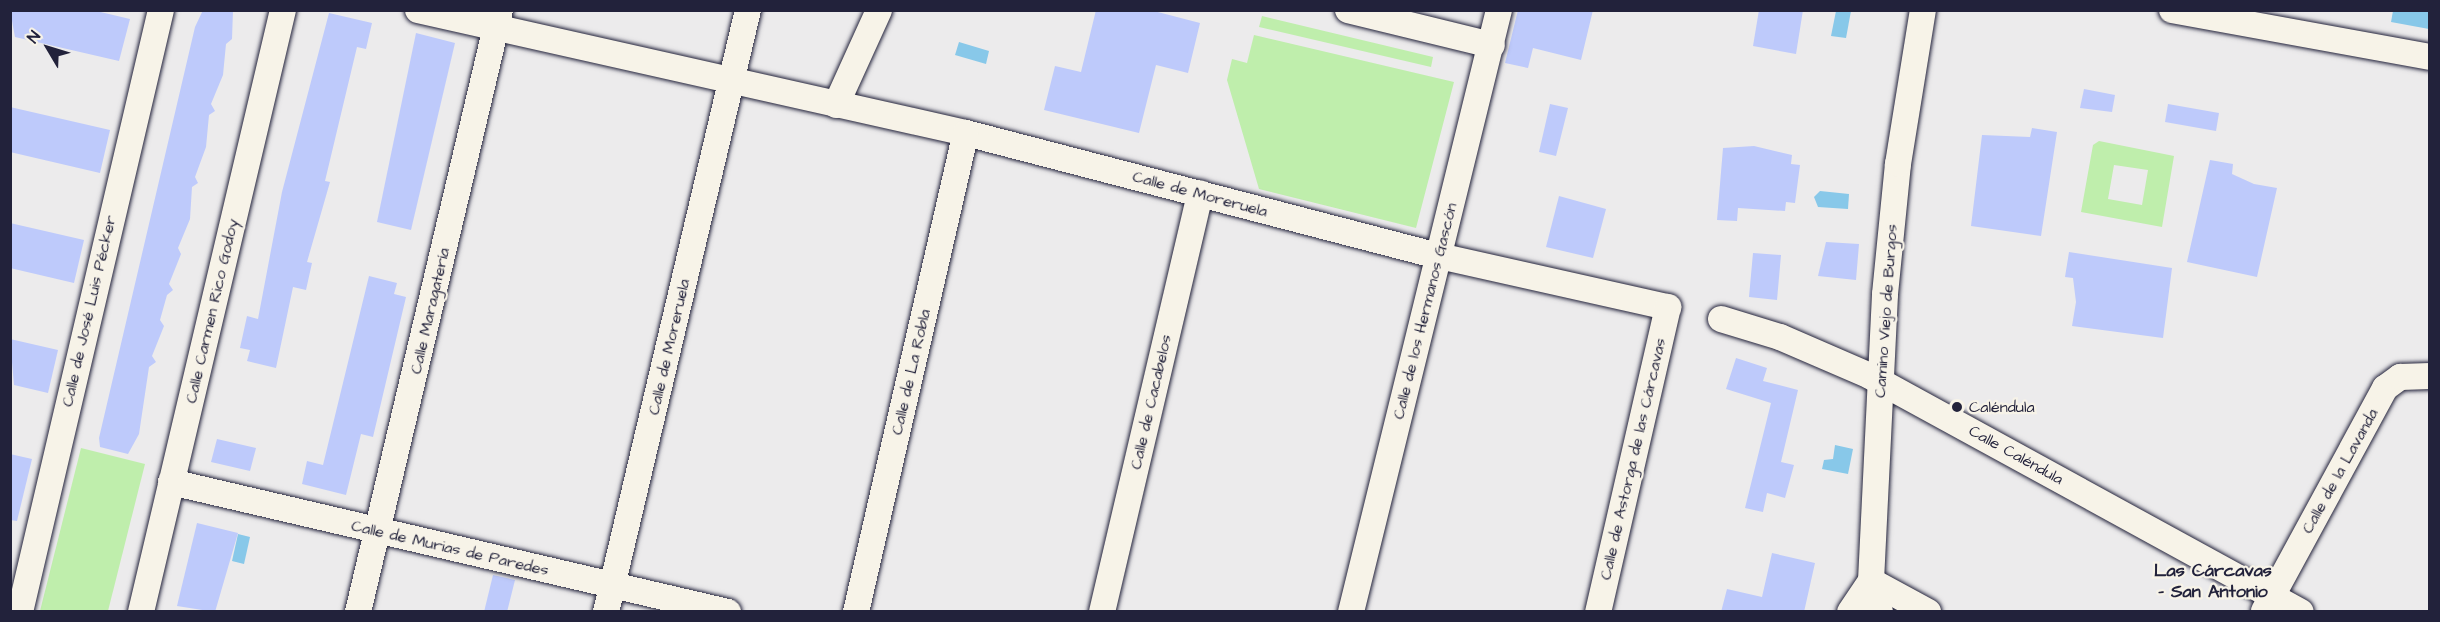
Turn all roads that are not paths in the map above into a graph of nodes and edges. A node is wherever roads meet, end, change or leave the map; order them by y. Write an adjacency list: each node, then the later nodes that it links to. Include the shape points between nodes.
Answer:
1 (161, 10): 28 (street, Calle de José Luis Pécker)
2 (283, 10): 23 (street, Calle Carmen Rico Godoy)
3 (418, 10): 11 (street, Calle de Moreruela)
4 (748, 10): 14 (street)
5 (879, 10): 15 (street)
6 (1348, 10): 12 (street)
7 (1499, 10): 12 (street, Calle de los Hermanos Gascón)
8 (1923, 10): 22 (street, Camino Viejo de Burgos, via 1898,164)
9 (2172, 10): 10 (street)
10 (2260, 19): 13 (street)
11 (499, 20): 14 (street, Calle de Moreruela); 24 (street, Calle Maragatería)
12 (1492, 45): 18 (street, Calle de los Hermanos Gascón)
13 (2430, 57)
14 (732, 82): 15 (street, Calle de Moreruela); 26 (street, Calle de Moreruela)
15 (836, 105): 16 (street, Calle de Moreruela)
16 (966, 133): 17 (street, Calle de Moreruela); 32 (street, Calle de La Robla)
17 (1200, 193): 18 (street, Calle de Moreruela); 33 (street, Calle de Cacabelos)
18 (1439, 256): 19 (street, Calle de Moreruela); 34 (street, Calle de los Hermanos Gascón)
19 (1668, 307): 35 (street, Calle de Astorga de las Cárcavas)
20 (1721, 319): 22 (street, Calle Caléndula, via 1780,337)
21 (2430, 376): 27 (street, Calle de la Lavanda, via 2400,376 2385,388)
22 (1880, 382): 25 (street, Camino Viejo de Burgos); 27 (street, Calle Caléndula)
23 (171, 482): 24 (street, Calle de Murias de Paredes); 29 (street, Calle Carmen Rico Godoy)
24 (377, 531): 26 (street, Calle de Murias de Paredes); 30 (street, Calle Maragatería)
25 (1871, 581): 36 (street); 37 (street, Camino Viejo de Burgos); 38 (street)
26 (609, 599): 31 (street, Calle de Murias de Paredes)
27 (2268, 604): 39 (street, Calle Caléndula)
28 (20, 612)
29 (141, 612)
30 (358, 612)
31 (729, 612)
32 (856, 612)
33 (1102, 612)
34 (1351, 612)
35 (1598, 612)
36 (1850, 612)
37 (1880, 612)
38 (1928, 612)
39 (2301, 612)

